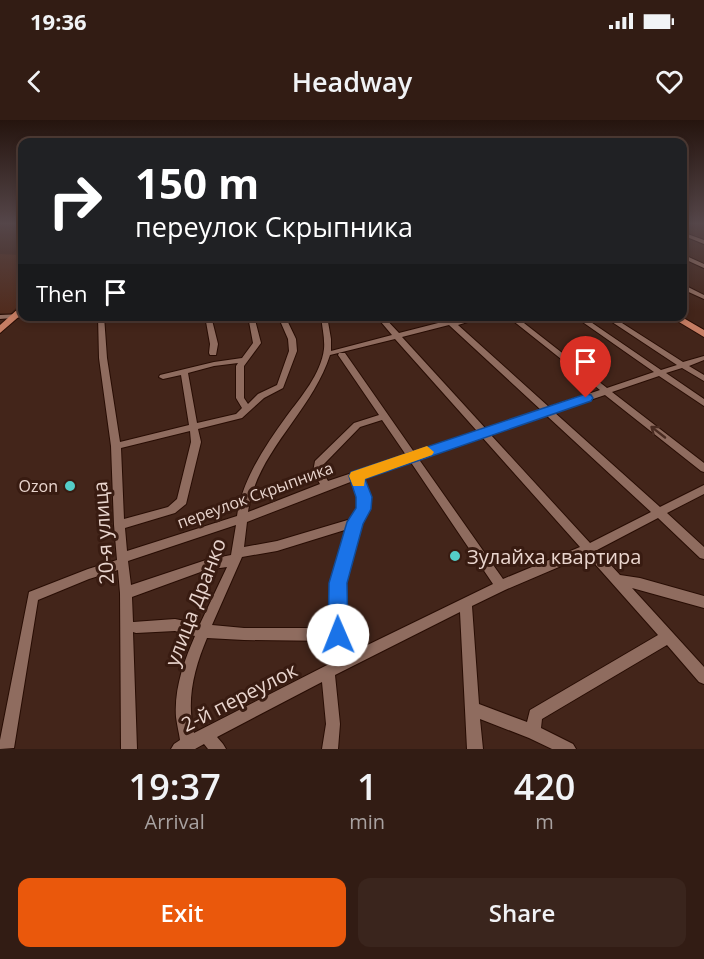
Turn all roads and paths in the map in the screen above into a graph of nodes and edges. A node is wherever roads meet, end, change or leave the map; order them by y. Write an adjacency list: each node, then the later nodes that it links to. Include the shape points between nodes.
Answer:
1 (687, 258): 3 (street)
2 (704, 260): 3 (street)
3 (696, 262): 4 (street); 5 (street)
4 (687, 265)
5 (704, 266)
6 (687, 288): 7 (street)
7 (704, 297)
8 (0, 317): 9 (street)
9 (18, 317): 23 (main road)
10 (101, 321): 44 (street, 20-я улица)
11 (209, 321): 27 (street)
12 (252, 321): 31 (street, via 257,343)
13 (283, 321): 39 (street, via 292,339 291,360 280,386)
14 (324, 321): 28 (street, улица Дранко)
15 (384, 321): 25 (street)
16 (450, 321): 22 (street)
17 (461, 321): 22 (street)
18 (516, 321): 37 (street)
19 (585, 321): 34 (street)
20 (614, 321): 32 (street)
21 (682, 321): 24 (main road)
22 (452, 323): 25 (street); 40 (street)
23 (0, 330)
24 (704, 334)
25 (397, 336): 26 (street); 43 (street)
26 (358, 347): 28 (street); 29 (street)
27 (213, 353)
28 (327, 354): 29 (street); 51 (street, улица Дранко, via 317,378 276,439 247,493)
29 (342, 355): 41 (street)
30 (704, 358): 32 (street, переулок Скрыпника)
31 (242, 360): 33 (street); 39 (street, via 240,398)
32 (682, 365): 34 (street, переулок Скрыпника); 36 (street)
33 (184, 372): 35 (street); 42 (street)
34 (660, 373): 37 (street, переулок Скрыпника); 38 (street)
35 (163, 377)
36 (704, 379)
37 (606, 392): 40 (street, переулок Скрыпника); 46 (street, one-way to 37)
38 (704, 403)
39 (246, 408): 42 (street, via 239,416)
40 (548, 412): 43 (street, переулок Скрыпника); 50 (street)
41 (385, 416): 45 (street); 48 (street, via 357,425 318,465)
42 (195, 428): 44 (street); 53 (street, via 196,442 182,501 171,510)
43 (484, 432): 45 (street, переулок Скрыпника); 54 (street)
44 (116, 446): 53 (street, 20-я улица)
45 (413, 456): 47 (street, переулок Скрыпника); 59 (street)
46 (704, 468)
47 (356, 476): 48 (street, переулок Скрыпника); 52 (street, via 364,497 363,509)
48 (326, 486): 51 (street, переулок Скрыпника)
49 (704, 489): 50 (street, 2-й переулок)
50 (660, 514): 54 (street, 2-й переулок); 55 (street)
51 (242, 519): 56 (street, улица Дранко); 57 (street, переулок Скрыпника)
52 (355, 522): 56 (street); 65 (street, via 338,583)
53 (119, 525): 57 (street, 20-я улица)
54 (589, 549): 58 (street); 59 (street, 2-й переулок)
55 (704, 554)
56 (236, 557): 60 (street); 64 (street, улица Дранко)
57 (123, 561): 60 (street, 20-я улица); 74 (street, переулок Скрыпника, via 33,596)
58 (616, 580): 61 (street); 66 (street)
59 (501, 586): 62 (street, 2-й переулок)
60 (126, 593): 75 (street, 20-я улица)
61 (704, 602)
62 (466, 604): 67 (street, 2-й переулок); 70 (street)
63 (136, 627): 64 (street, via 175,625)
64 (202, 631): 65 (street); 73 (street, улица Дранко, via 185,681)
65 (338, 635): 67 (street)
66 (668, 638): 69 (street); 71 (street, via 535,715)
67 (345, 663): 68 (street, 2-й переулок)
68 (328, 672): 72 (street, 2-й переулок); 77 (street, via 333,724)
69 (704, 677)
70 (474, 709): 71 (street); 78 (street)
71 (533, 732): 79 (street)
72 (206, 736): 73 (street, 2-й переулок); 76 (street)
73 (184, 747)
74 (6, 748)
75 (129, 749)
76 (218, 749)
77 (330, 749)
78 (475, 749)
79 (568, 749)

